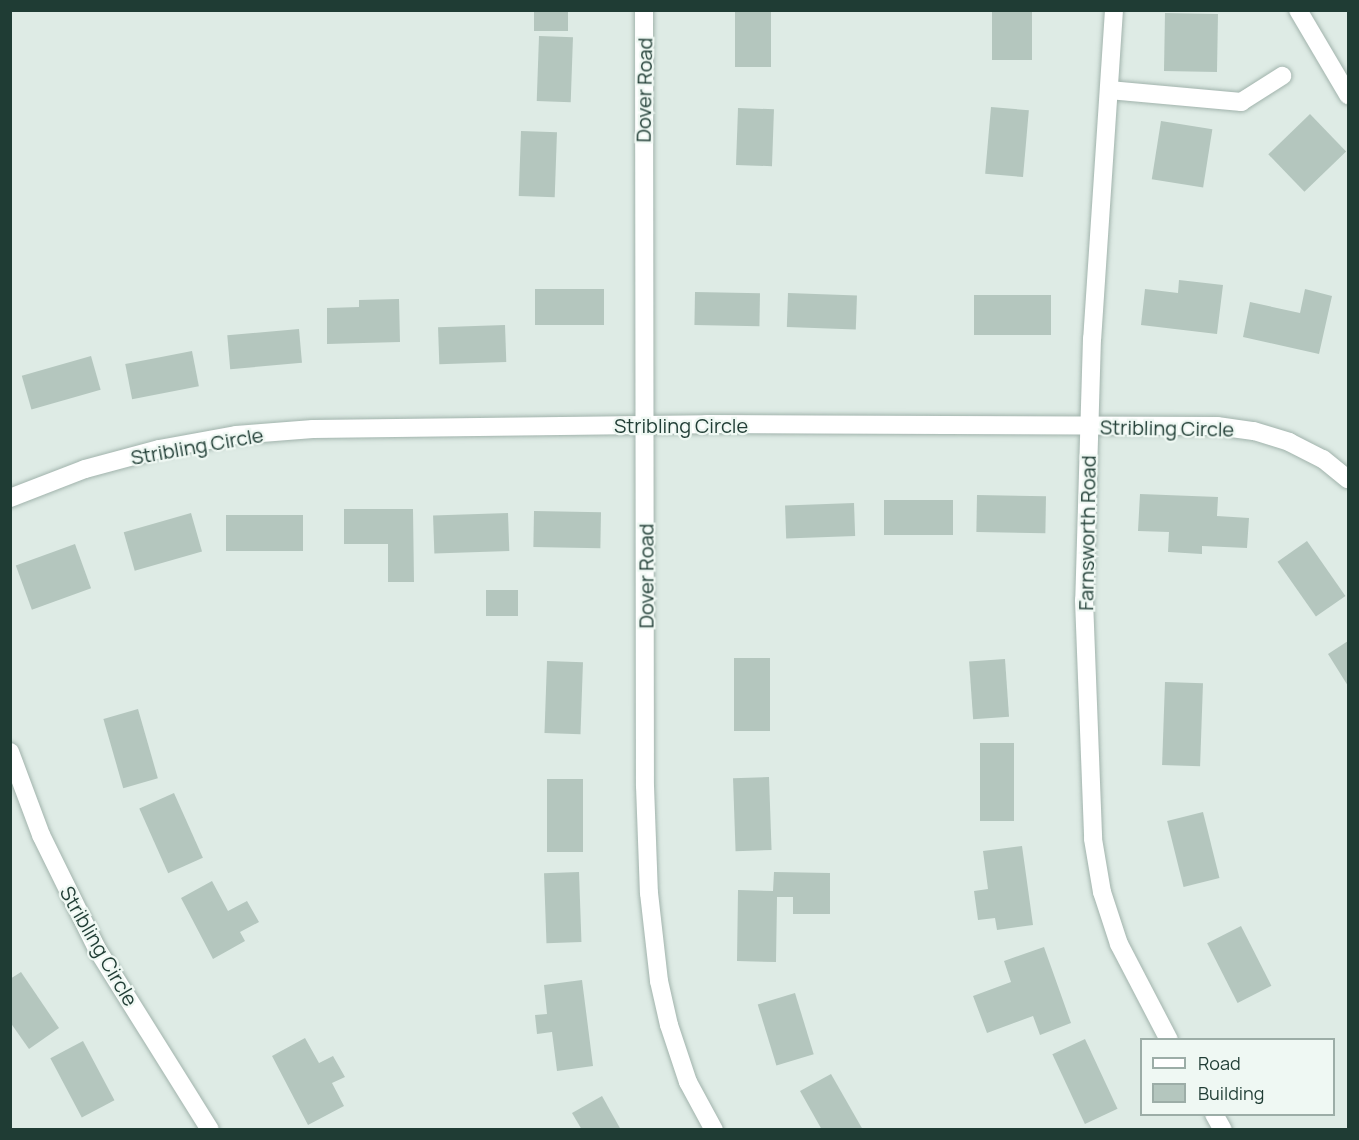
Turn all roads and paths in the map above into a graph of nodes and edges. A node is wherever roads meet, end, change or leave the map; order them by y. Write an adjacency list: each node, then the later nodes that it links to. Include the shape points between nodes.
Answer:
1 (645, 10): 7 (street, Dover Road)
2 (1114, 10): 5 (street, Farnsworth Road)
3 (1298, 10): 6 (street)
4 (1282, 75): 5 (street, via 1241,102)
5 (1109, 90): 8 (street, Farnsworth Road)
6 (1348, 95)
7 (645, 425): 8 (street, Stribling Circle); 10 (street, Stribling Circle, via 313,429 236,435 106,464); 15 (street, Dover Road, via 645,786 653,938 669,1025 688,1082)
8 (1090, 426): 9 (street, Stribling Circle, via 1217,426 1254,431 1314,455); 12 (street, Farnsworth Road, via 1084,600 1093,839 1102,892 1119,944)
9 (1348, 479)
10 (10, 498)
11 (10, 752): 14 (street, Stribling Circle, via 41,835 92,940)
12 (1168, 1038)
13 (1215, 1116): 16 (street)
14 (210, 1130)
15 (714, 1130)
16 (1222, 1130)

